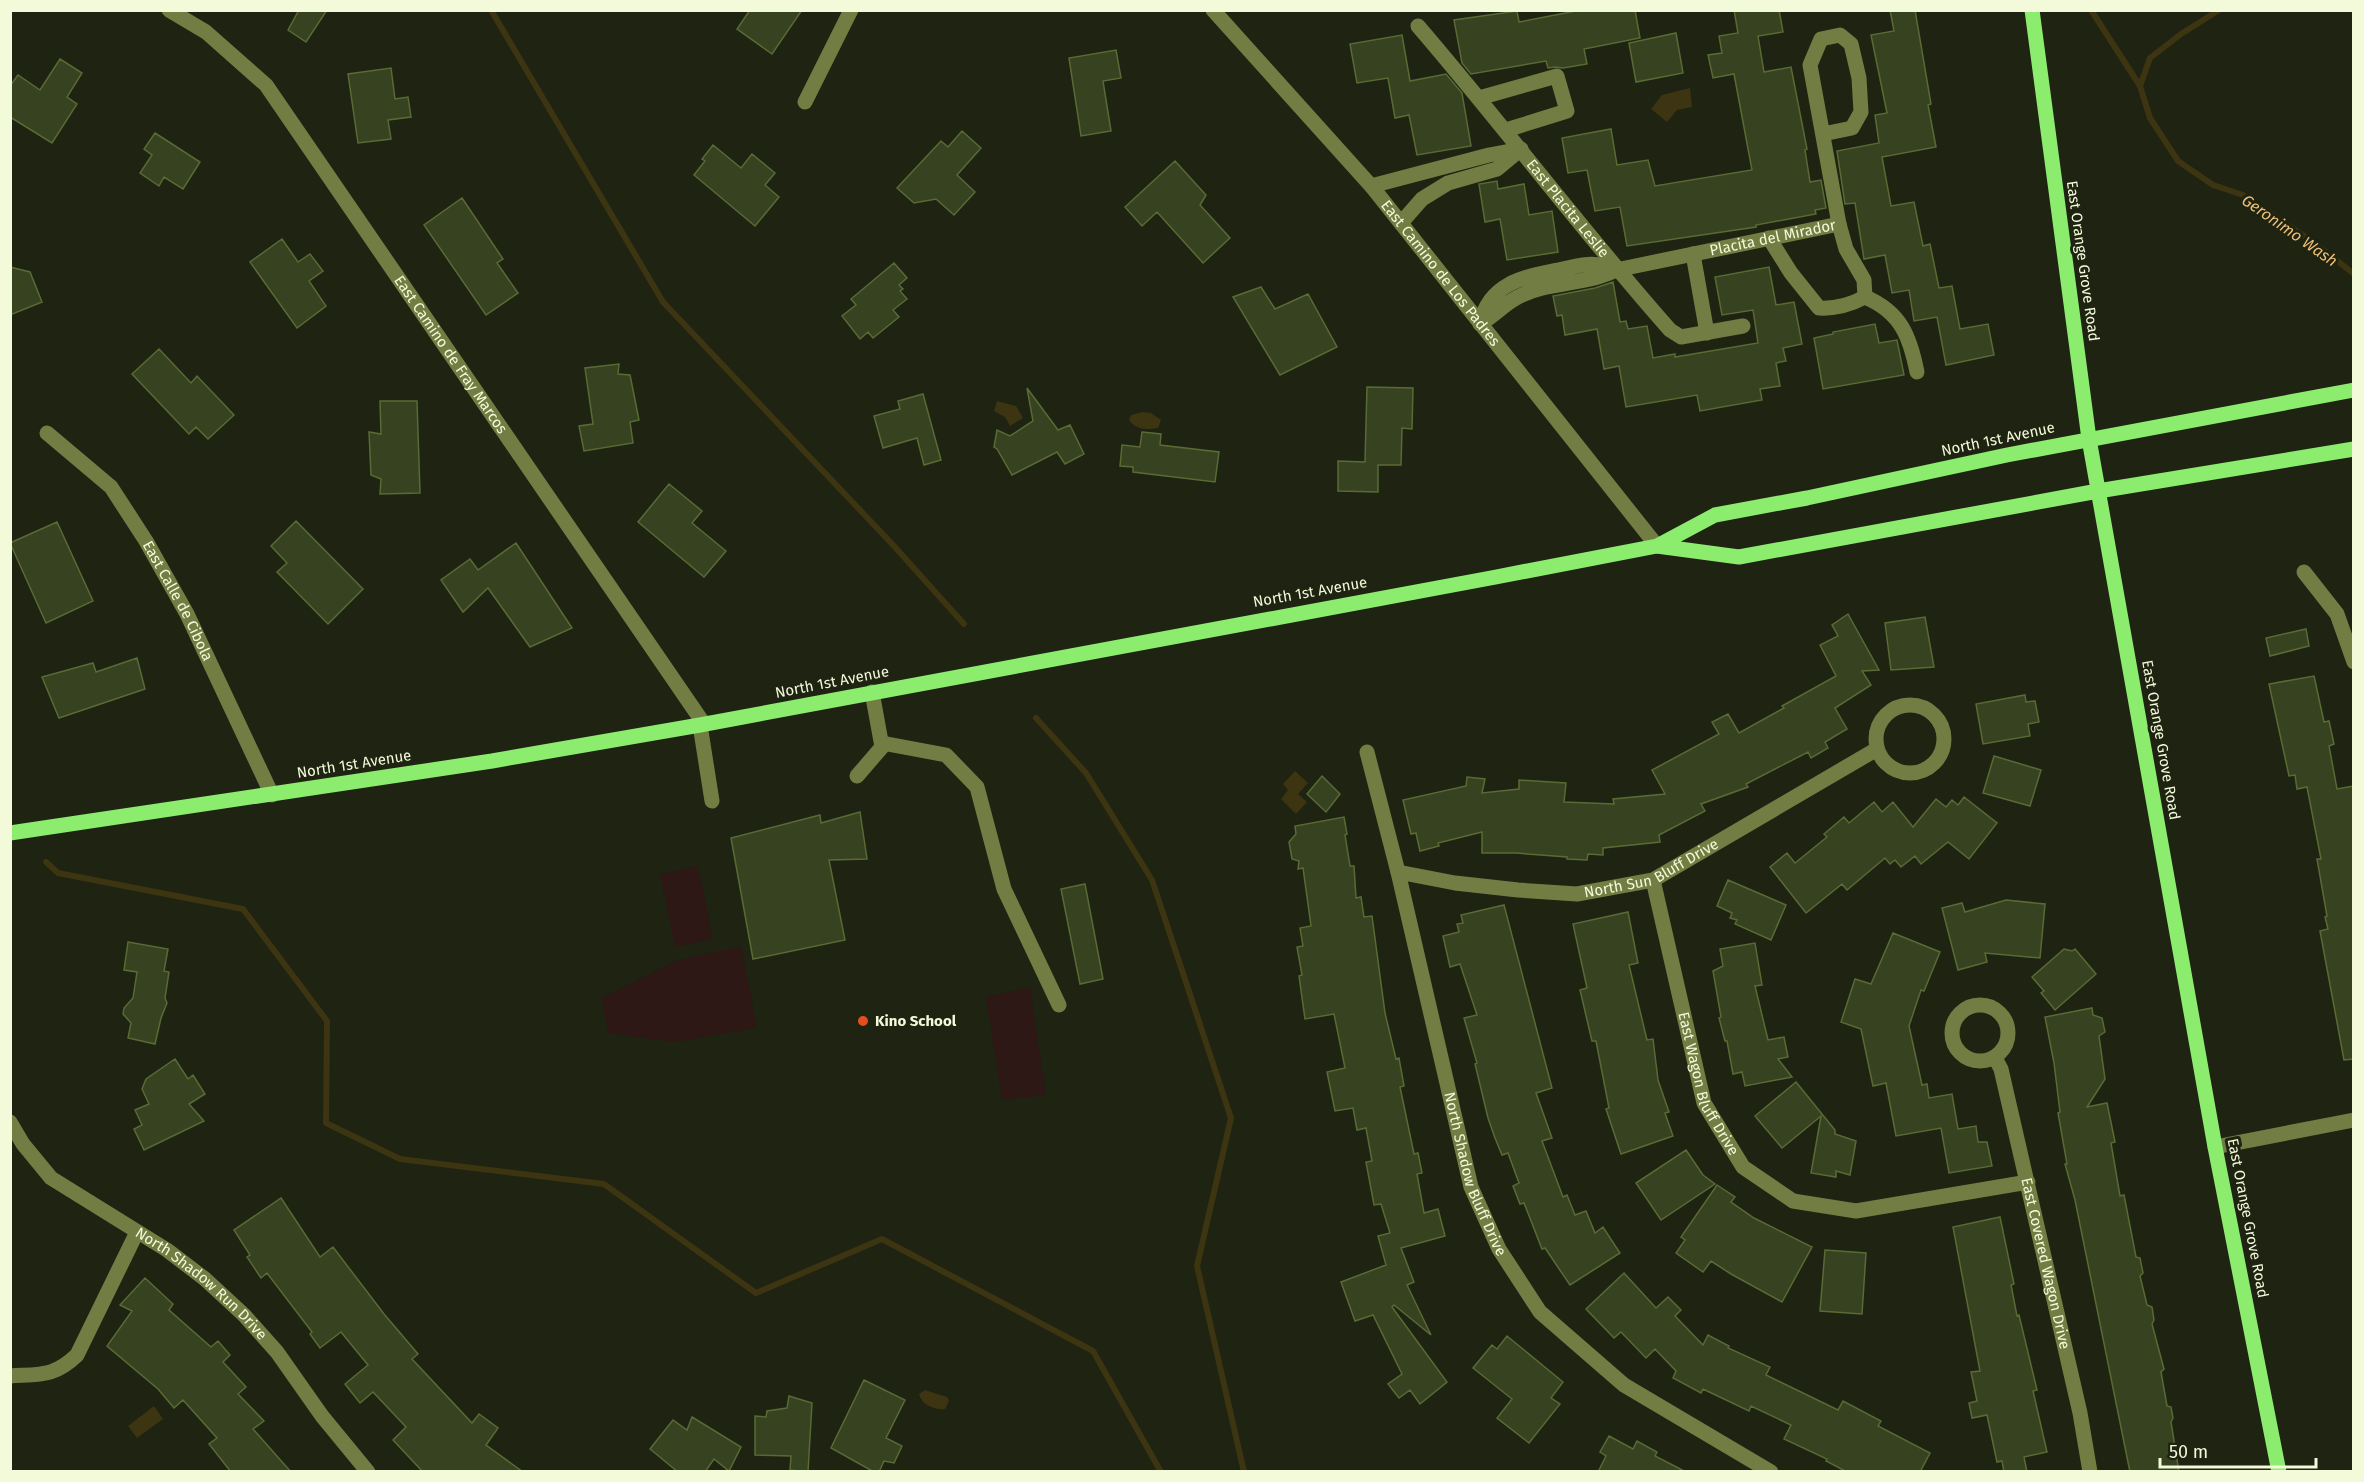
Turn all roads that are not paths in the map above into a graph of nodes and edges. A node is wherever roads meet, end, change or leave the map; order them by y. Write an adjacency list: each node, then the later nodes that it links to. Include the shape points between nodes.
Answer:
1 (169, 10): 31 (street, East Camino de Fray Marcos, via 206,32 266,85)
2 (851, 10): 7 (street)
3 (1213, 10): 11 (street, East Camino de Los Padres)
4 (2032, 10): 24 (main road, East Orange Grove Road)
5 (1418, 26): 6 (street, East Placita Leslie)
6 (1479, 98): 8 (street, East Placita Leslie); 8 (street, via 1557,76 1567,111)
7 (805, 102)
8 (1506, 130): 10 (street, East Placita Leslie)
9 (1822, 134): 9 (street, Placita del Mirador, via 1810,65 1821,39 1840,35 1851,44 1861,112 1852,128); 13 (street, Placita del Mirador)
10 (1521, 149): 11 (street, via 1489,154); 12 (street, via 1497,169 1448,183 1422,199); 16 (street, East Placita Leslie)
11 (1373, 188): 12 (street, East Camino de Los Padres)
12 (1401, 223): 18 (street, East Camino de Los Padres)
13 (1839, 224): 14 (street, Placita del Mirador); 17 (street, via 1846,249 1864,280)
14 (1769, 238): 15 (street, Placita del Mirador); 17 (street, via 1819,308 1852,304)
15 (1693, 254): 16 (street, Placita del Mirador); 20 (street)
16 (1616, 270): 18 (street, Placita del Mirador, via 1597,262 1520,278 1505,286 1484,308); 20 (street, East Placita Leslie, via 1670,330 1681,337)
17 (1865, 297): 21 (street, via 1888,311 1905,330)
18 (1480, 324): 27 (street, East Camino de Los Padres)
19 (1743, 326): 20 (street, East Placita Leslie)
20 (1707, 333)
21 (1917, 372)
22 (2354, 390): 24 (main road, North 1st Avenue)
23 (47, 433): 36 (street, East Calle de Cibola, via 111,487 146,541 187,614)
24 (2088, 439): 26 (main road, East Orange Grove Road); 27 (main road, North 1st Avenue, via 1715,515)
25 (2354, 449): 26 (main road, North 1st Avenue)
26 (2098, 491): 27 (main road, North 1st Avenue, via 1739,556); 45 (main road, East Orange Grove Road)
27 (1657, 546): 30 (main road, North 1st Avenue)
28 (2304, 572): 29 (street, via 2337,614)
29 (2354, 662)
30 (872, 692): 31 (main road, North 1st Avenue); 32 (street)
31 (702, 725): 36 (main road, North 1st Avenue); 37 (street)
32 (882, 743): 35 (street); 41 (street, via 946,756 977,786 1004,889)
33 (1877, 749): 33 (street, via 1889,766 1909,773 1920,772 1937,760 1943,749 1942,726 1927,709 1916,705 1893,708 1878,726); 40 (street, North Sun Bluff Drive)
34 (1367, 752): 39 (street, North Shadow Bluff Drive)
35 (857, 776)
36 (272, 795): 38 (main road, North 1st Avenue)
37 (712, 801)
38 (10, 833)
39 (1398, 872): 40 (street, North Sun Bluff Drive, via 1465,884 1577,894); 50 (street, North Shadow Bluff Drive, via 1471,1187 1499,1249 1540,1312 1624,1385)
40 (1653, 880): 46 (street, East Wagon Bluff Drive, via 1704,1103 1743,1167 1793,1201 1856,1211)
41 (1059, 1005)
42 (1995, 1058): 46 (street, East Covered Wagon Drive)
43 (2354, 1120): 45 (street)
44 (10, 1122): 47 (street, North Shadow Run Drive, via 51,1178)
45 (2216, 1147): 52 (main road, East Orange Grove Road)
46 (2028, 1182): 51 (street, East Covered Wagon Drive)
47 (137, 1232): 48 (street, via 77,1355 51,1373); 49 (street, North Shadow Run Drive, via 205,1278 244,1315)
48 (10, 1377)
49 (368, 1472)
50 (1771, 1472)
51 (2090, 1472)
52 (2279, 1472)

